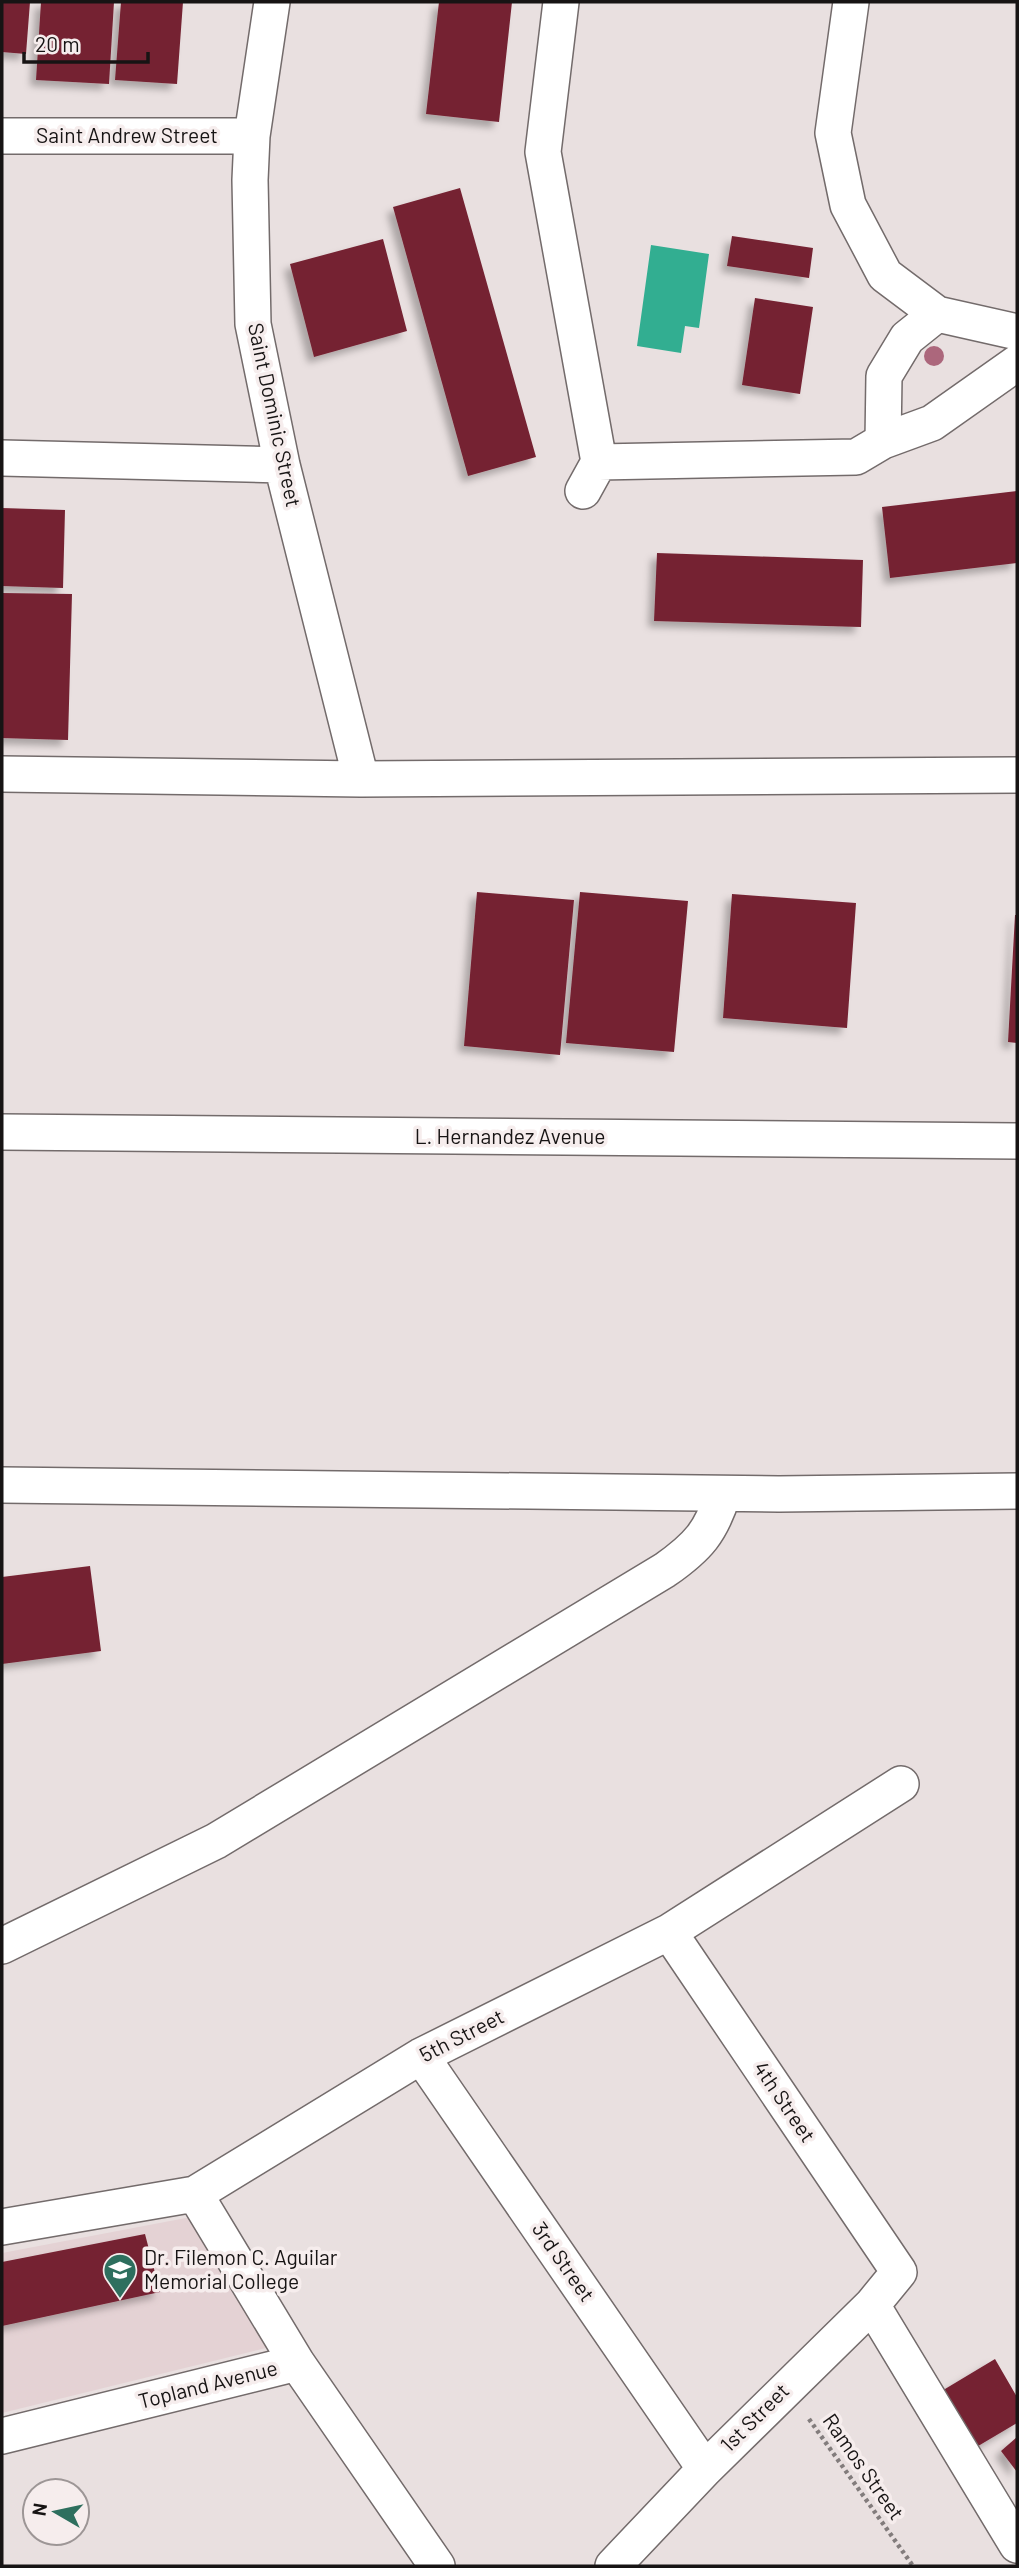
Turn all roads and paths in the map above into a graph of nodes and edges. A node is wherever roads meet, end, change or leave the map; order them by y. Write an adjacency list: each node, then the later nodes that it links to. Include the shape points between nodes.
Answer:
1 (272, 2): 5 (street, Saint Dominic Street)
2 (561, 2): 9 (street, via 543,152 591,476 856,457)
3 (850, 2): 6 (street, via 833,133 848,205 885,275)
4 (2, 136): 5 (street, Saint Andrew Street)
5 (253, 136): 11 (street, Saint Dominic Street, via 253,324)
6 (937, 314): 7 (street); 9 (street, via 907,338 884,376)
7 (1017, 332)
8 (1017, 363): 9 (street, via 932,423)
9 (883, 441)
10 (2, 458): 11 (street)
11 (282, 465): 14 (street, Saint Dominic Street)
12 (2, 774): 14 (street)
13 (1017, 775): 14 (street)
14 (361, 779)
15 (2, 1132): 16 (street, L. Hernandez Avenue)
16 (1017, 1141)
17 (2, 1485): 19 (street)
18 (1017, 1491): 19 (street)
19 (723, 1494): 22 (street, via 707,1533 693,1550 665,1570 216,1841)
20 (901, 1784): 21 (street, 5th Street)
21 (669, 1932): 23 (street, 5th Street); 26 (street, 4th Street)
22 (2, 1946)
23 (421, 2056): 24 (street, 5th Street); 31 (street, 3rd Street)
24 (195, 2194): 25 (street, 5th Street); 28 (street)
25 (2, 2227)
26 (900, 2272): 27 (street, 1st Street)
27 (872, 2305): 29 (street, 1st Street); 32 (street)
28 (297, 2363): 30 (street, Topland Avenue); 33 (street, Topland Avenue)
29 (787, 2387): 31 (street, 1st Street); 35 (path, Ramos Street)
30 (2, 2435)
31 (705, 2469): 34 (street, 1st Street)
32 (1017, 2545)
33 (437, 2566)
34 (613, 2566)
35 (913, 2566)

